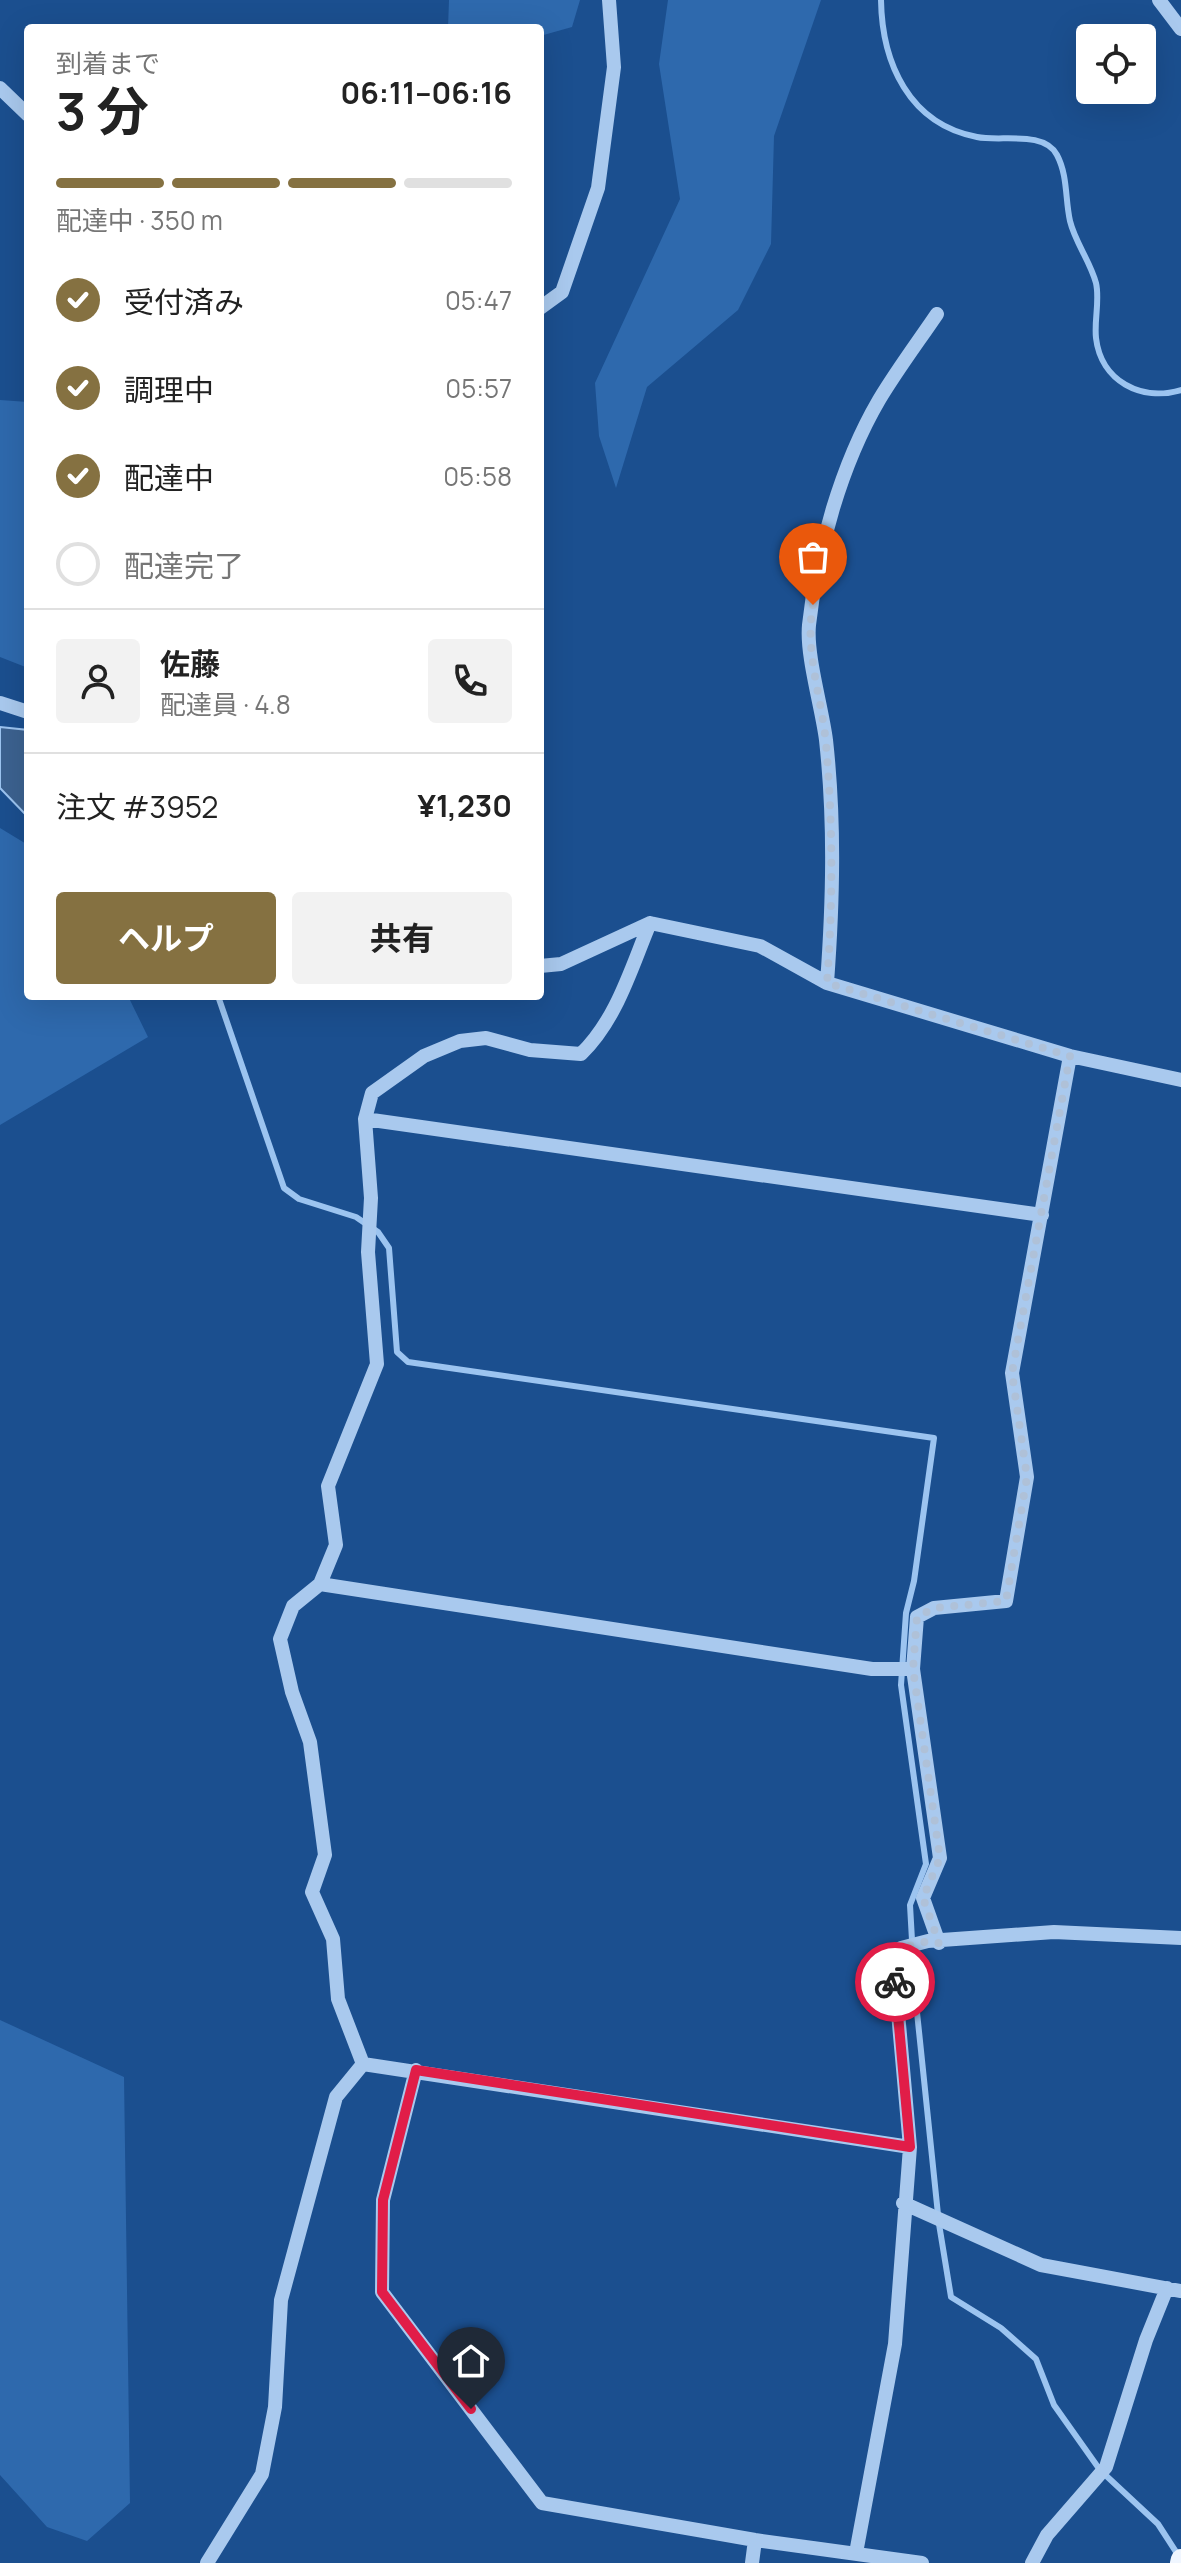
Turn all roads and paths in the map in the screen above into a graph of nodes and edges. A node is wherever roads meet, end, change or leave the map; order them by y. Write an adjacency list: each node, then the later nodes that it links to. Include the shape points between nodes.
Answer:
1 (609, 0): 6 (street, via 614,67 598,188 562,292)
2 (1159, 0): 3 (street)
3 (1181, 29)
4 (0, 88): 5 (street)
5 (24, 111)
6 (544, 305)
7 (937, 314): 12 (street, via 878,401 845,475 821,557 808,629 833,824)
8 (0, 703): 9 (street)
9 (24, 711)
10 (650, 923): 11 (street, via 561,964); 12 (street, via 760,946); 15 (street, via 612,1012 598,1038 581,1054 530,1050 486,1038 460,1041 424,1056 372,1093)
11 (544, 966)
12 (827, 983): 13 (street)
13 (1070, 1056): 14 (street); 16 (street)
14 (1181, 1080)
15 (365, 1119): 16 (street); 17 (street, via 377,1364 328,1486 336,1545)
16 (1042, 1215): 18 (street, via 1012,1373 1027,1477 1006,1601 934,1608 917,1617)
17 (320, 1584): 18 (street, via 872,1669); 21 (street, via 293,1606 280,1639 310,1742 325,1855 312,1892 333,1939 338,1999)
18 (913, 1669): 20 (street, via 940,1858 923,1898)
19 (1181, 1938): 20 (street, via 1054,1932)
20 (933, 1942): 23 (street, via 901,1948 894,1968)
21 (363, 2064): 22 (street); 28 (street, via 336,2097 281,2300 275,2407 262,2474)
22 (416, 2070): 23 (street); 26 (street, via 383,2200 382,2292 542,2503)
23 (910, 2147): 24 (street)
24 (903, 2203): 25 (street, via 1041,2265); 27 (street, via 895,2344)
25 (1174, 2289): 31 (street, via 1146,2340 1106,2467 1047,2535)
26 (755, 2540): 27 (street); 29 (street)
27 (856, 2553): 30 (street)
28 (207, 2563)
29 (752, 2563)
30 (922, 2563)
31 (1032, 2563)

